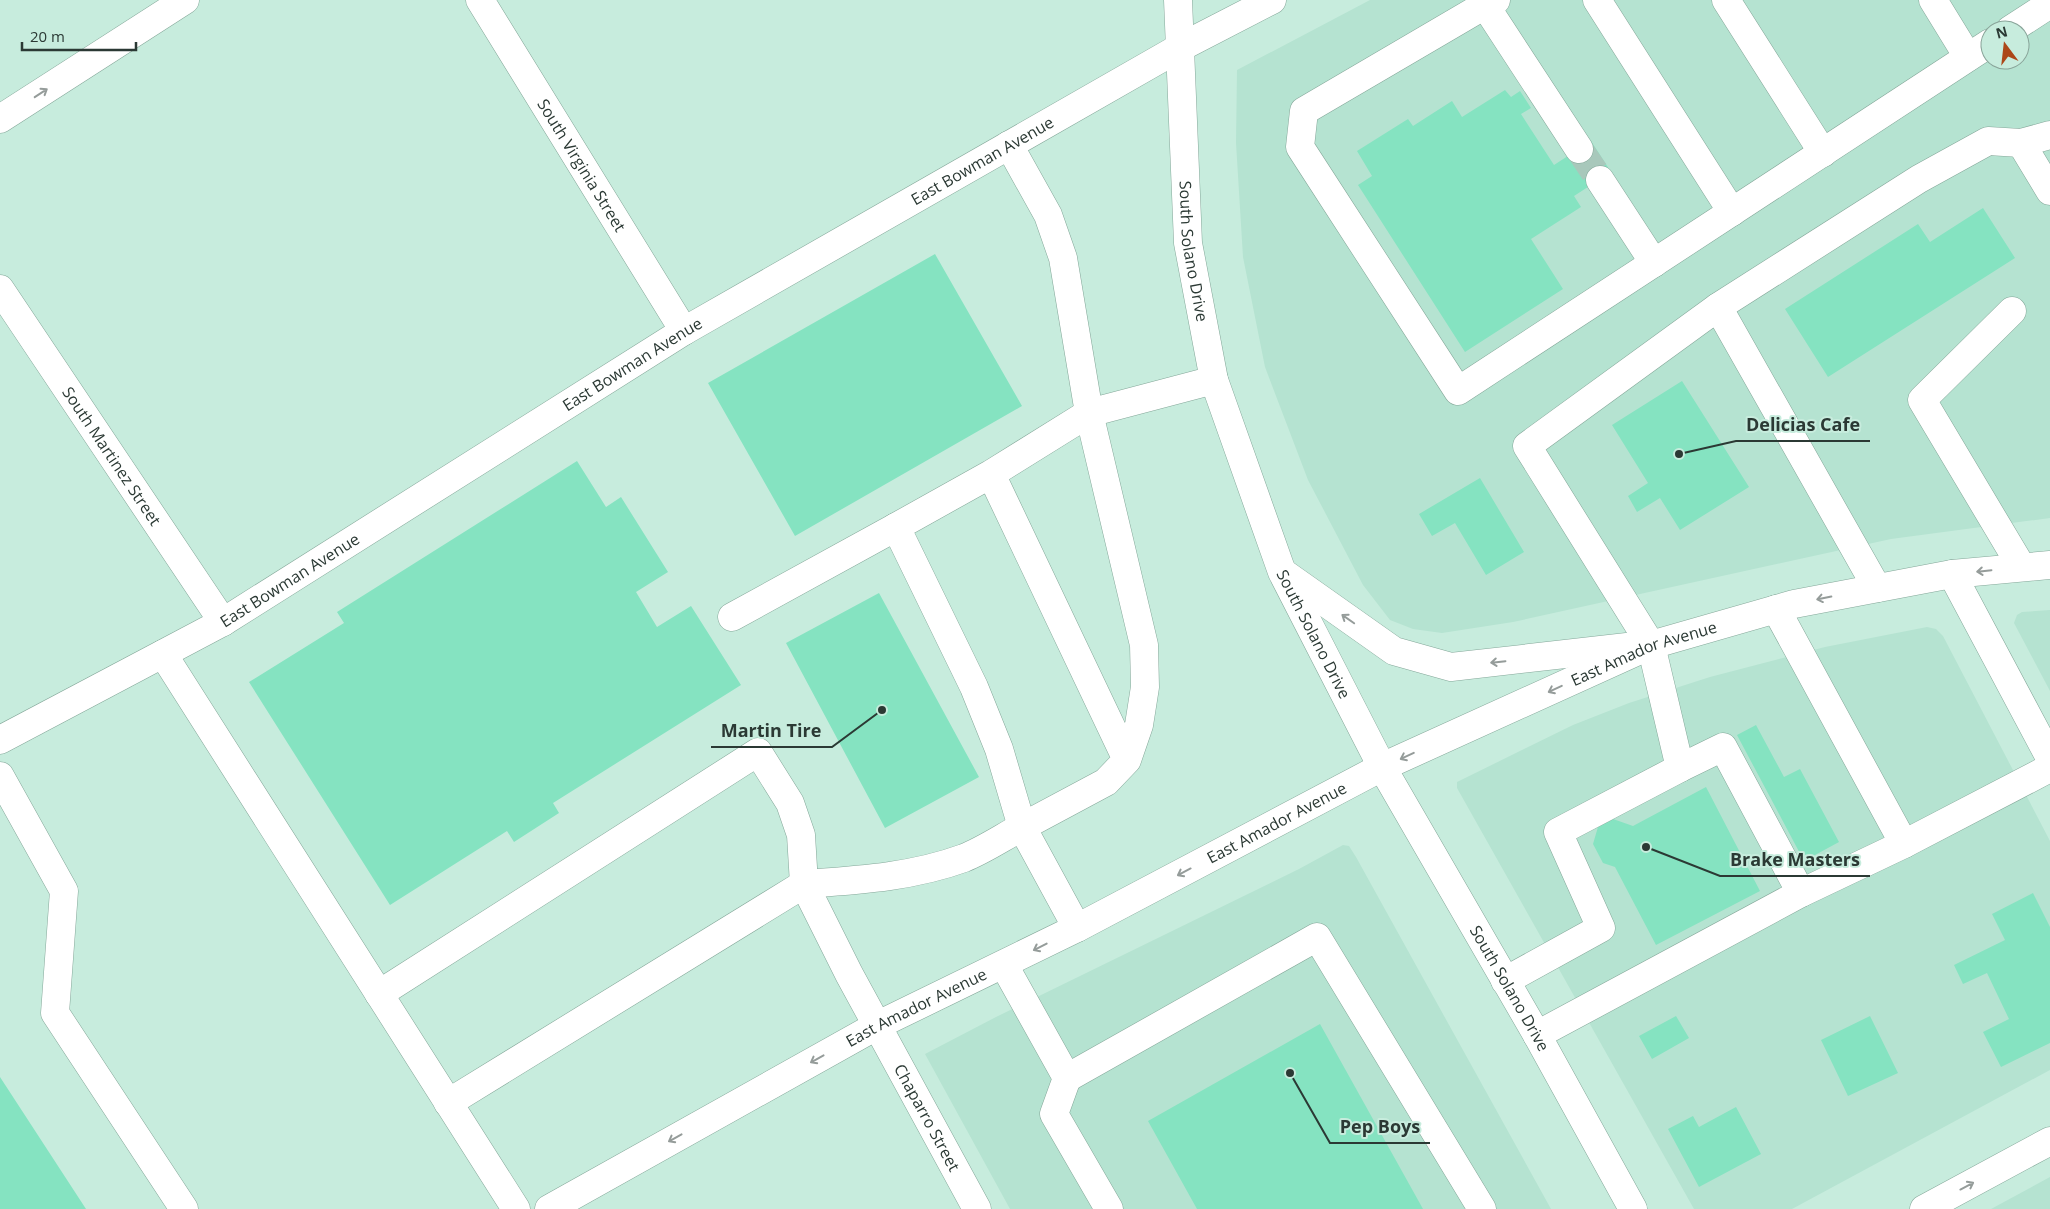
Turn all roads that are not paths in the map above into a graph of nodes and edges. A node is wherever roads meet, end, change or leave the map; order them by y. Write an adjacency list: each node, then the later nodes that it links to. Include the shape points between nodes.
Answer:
1 (184, 0): 13 (main road, one-way to 1)
2 (480, 0): 26 (main road, South Virginia Street)
3 (1178, 0): 11 (main road, South Solano Drive)
4 (1272, 0): 11 (main road, East Bowman Avenue)
5 (1597, 0): 21 (main road)
6 (1726, 0): 18 (main road)
7 (1933, 0): 12 (main road)
8 (1487, 2): 17 (main road); 22 (main road, via 1304,111 1300,147 1458,390)
9 (2050, 4): 10 (main road)
10 (2025, 20)
11 (1179, 48): 16 (main road, East Bowman Avenue); 27 (main road, South Solano Drive, via 1188,243)
12 (1979, 50): 18 (main road)
13 (0, 119)
14 (2050, 135): 15 (main road)
15 (2021, 142): 20 (main road); 24 (main road, via 1988,141 1918,179)
16 (1009, 145): 26 (main road, East Bowman Avenue); 28 (main road, via 1048,215 1063,258)
17 (1579, 149)
18 (1822, 153): 21 (main road)
19 (1600, 180): 22 (main road)
20 (2050, 192)
21 (1732, 212): 22 (main road)
22 (1654, 263)
23 (0, 289): 38 (main road, South Martinez Street)
24 (1718, 307): 35 (main road); 39 (main road, via 1527,446)
25 (2012, 312): 32 (main road, via 1922,400)
26 (684, 330): 38 (main road, East Bowman Avenue)
27 (1214, 380): 28 (main road); 33 (main road, South Solano Drive)
28 (1089, 413): 29 (main road); 43 (main road, via 1144,645 1145,687 1139,725)
29 (991, 474): 30 (main road); 43 (main road)
30 (896, 527): 37 (main road); 48 (main road, via 974,687 999,750)
31 (2050, 564): 32 (main road, East Amador Avenue)
32 (2021, 566): 34 (main road, East Amador Avenue, one-way to 34)
33 (1282, 572): 39 (main road, one-way to 33, via 1451,667 1394,651); 44 (main road, South Solano Drive)
34 (1952, 574): 35 (main road, East Amador Avenue); 42 (main road)
35 (1877, 588): 36 (main road, East Amador Avenue, one-way to 36)
36 (1776, 609): 39 (main road, East Amador Avenue); 49 (main road)
37 (732, 617)
38 (223, 622): 40 (main road, East Bowman Avenue)
39 (1651, 645): 44 (main road, East Amador Avenue, one-way to 44); 45 (main road)
40 (163, 654): 41 (main road, East Bowman Avenue); 55 (main road)
41 (0, 740)
42 (2050, 758)
43 (1127, 760): 48 (main road, via 1106,782)
44 (1382, 767): 52 (main road, East Amador Avenue, one-way to 52); 54 (main road, South Solano Drive)
45 (1680, 768): 51 (main road, via 1723,747); 54 (main road, via 1558,832 1601,928)
46 (2050, 768): 49 (main road)
47 (0, 776): 62 (main road, via 64,891 55,1013)
48 (1022, 826): 50 (main road, via 965,857 918,872); 52 (main road)
49 (1904, 844): 51 (main road)
50 (804, 884): 55 (main road, via 801,835 790,803 758,752); 56 (main road, Chaparro Street); 59 (main road)
51 (1801, 893): 57 (main road)
52 (1077, 928): 53 (main road, East Amador Avenue, one-way to 53)
53 (1004, 965): 56 (main road, East Amador Avenue); 58 (main road)
54 (1505, 981): 57 (main road, South Solano Drive)
55 (378, 994): 59 (main road)
56 (878, 1025): 64 (main road, East Amador Avenue, one-way to 64); 65 (main road, Chaparro Street)
57 (1536, 1035): 67 (main road, South Solano Drive)
58 (1067, 1078): 61 (main road, via 1054,1114); 66 (main road, via 1317,937)
59 (448, 1103): 63 (main road)
60 (2050, 1141): 68 (main road, one-way to 60)
61 (1098, 1206)
62 (184, 1209)
63 (516, 1209)
64 (549, 1209)
65 (977, 1209)
66 (1482, 1209)
67 (1633, 1209)
68 (1924, 1209)

